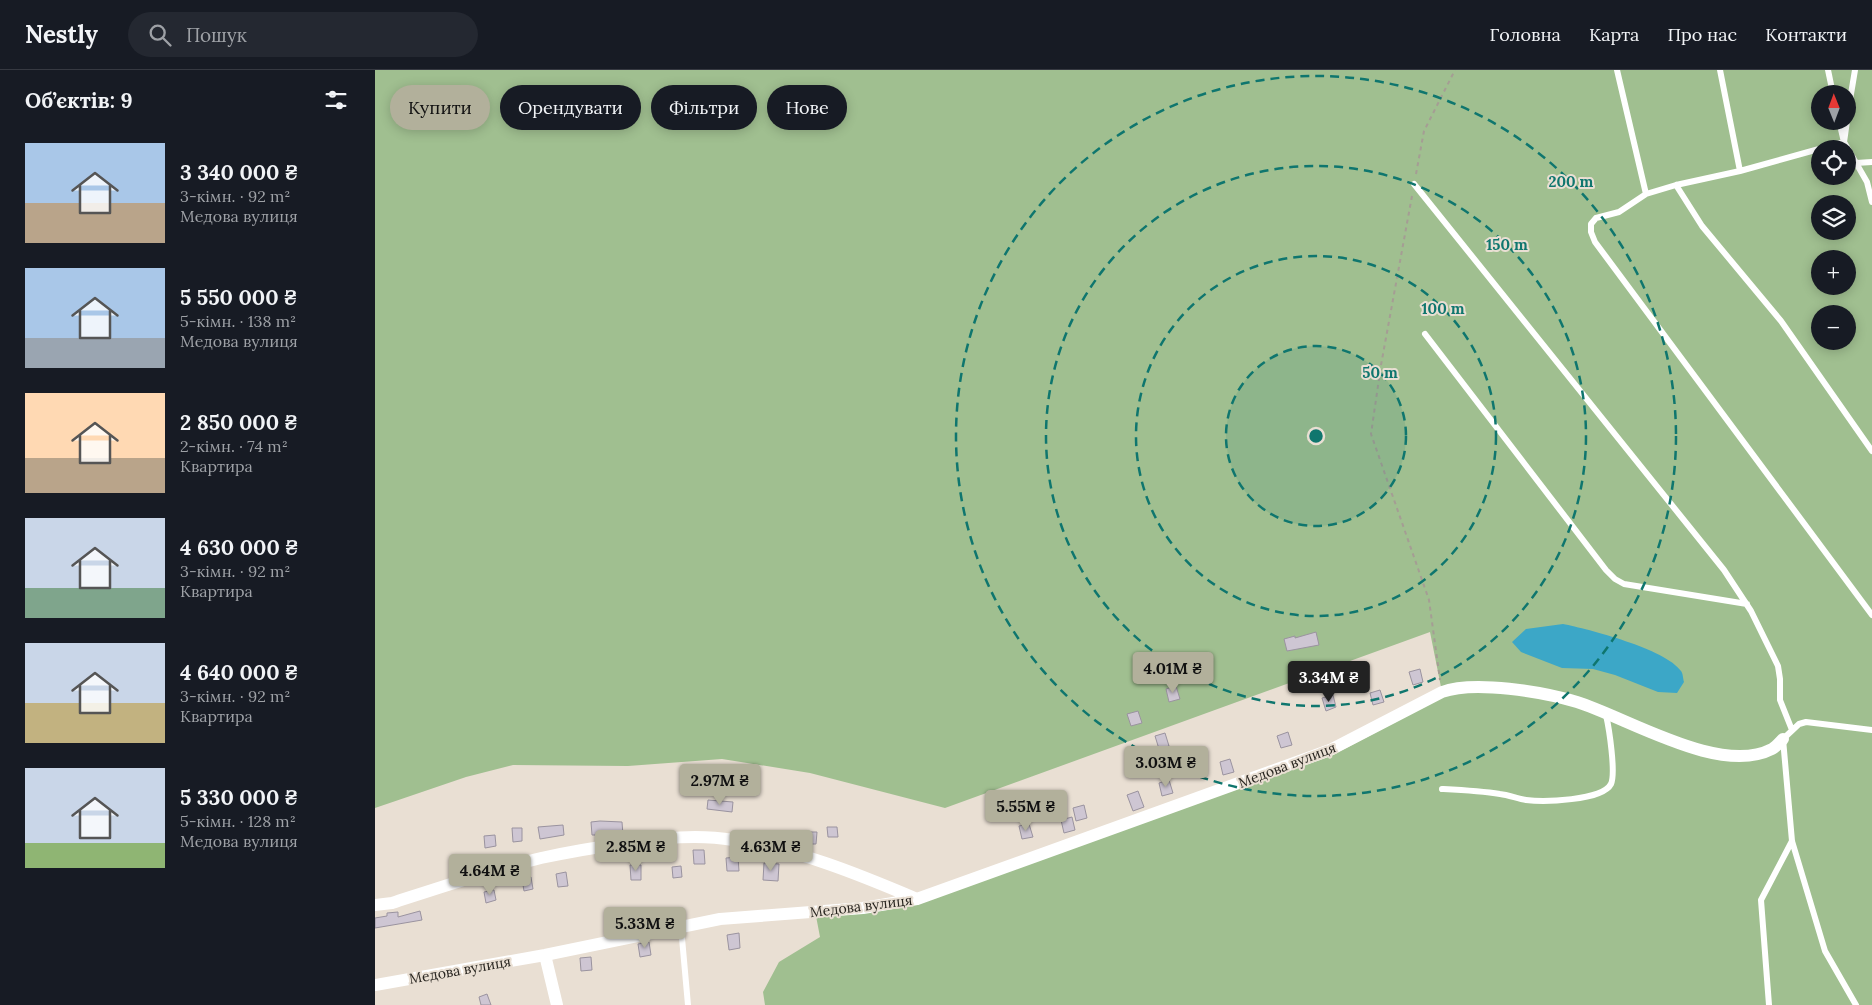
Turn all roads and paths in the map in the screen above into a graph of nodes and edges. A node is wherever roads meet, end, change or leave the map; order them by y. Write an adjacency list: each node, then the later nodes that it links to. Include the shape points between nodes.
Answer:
1 (1455, 70): 12 (path, via 1424,131)
2 (1617, 70): 14 (lane)
3 (1720, 70): 11 (lane)
4 (1829, 70): 6 (lane)
5 (1855, 70): 7 (lane)
6 (1832, 85)
7 (1853, 85)
8 (1811, 151): 11 (lane)
9 (1872, 162): 10 (lane)
10 (1856, 163): 15 (lane, via 1867,182)
11 (1740, 171): 13 (lane)
12 (1414, 184): 18 (lane, via 1717,562); 20 (path, via 1371,434 1429,600)
13 (1676, 186): 14 (lane); 17 (lane, via 1702,226 1781,321)
14 (1646, 194): 19 (lane, via 1619,212 1597,218 1591,224 1595,242)
15 (1872, 202)
16 (1425, 334): 18 (lane, via 1615,579 1624,584)
17 (1872, 451)
18 (1747, 604): 23 (lane, via 1778,666 1780,700)
19 (1872, 615)
20 (1442, 692): 21 (street, Медова вулиця, via 1453,688 1499,688 1576,702); 26 (street, Медова вулиця, via 1330,750)
21 (1606, 714): 23 (street, Медова вулиця, via 1720,756 1757,754 1772,749); 24 (lane, via 1611,741 1612,780 1607,789 1592,795 1544,802)
22 (1872, 730): 23 (lane, via 1806,722)
23 (1788, 735): 25 (lane)
24 (1442, 789)
25 (1792, 841): 33 (lane, via 1761,900); 34 (lane, via 1825,951)
26 (917, 899): 27 (street, via 856,873 771,847 731,839 694,838 638,842 541,858); 28 (street, Медова вулиця, via 863,908 720,919)
27 (375, 906)
28 (681, 927): 29 (street, Медова вулиця); 32 (lane)
29 (545, 955): 30 (street, Медова вулиця); 31 (street)
30 (375, 985)
31 (557, 1005)
32 (688, 1005)
33 (1769, 1005)
34 (1855, 1005)

